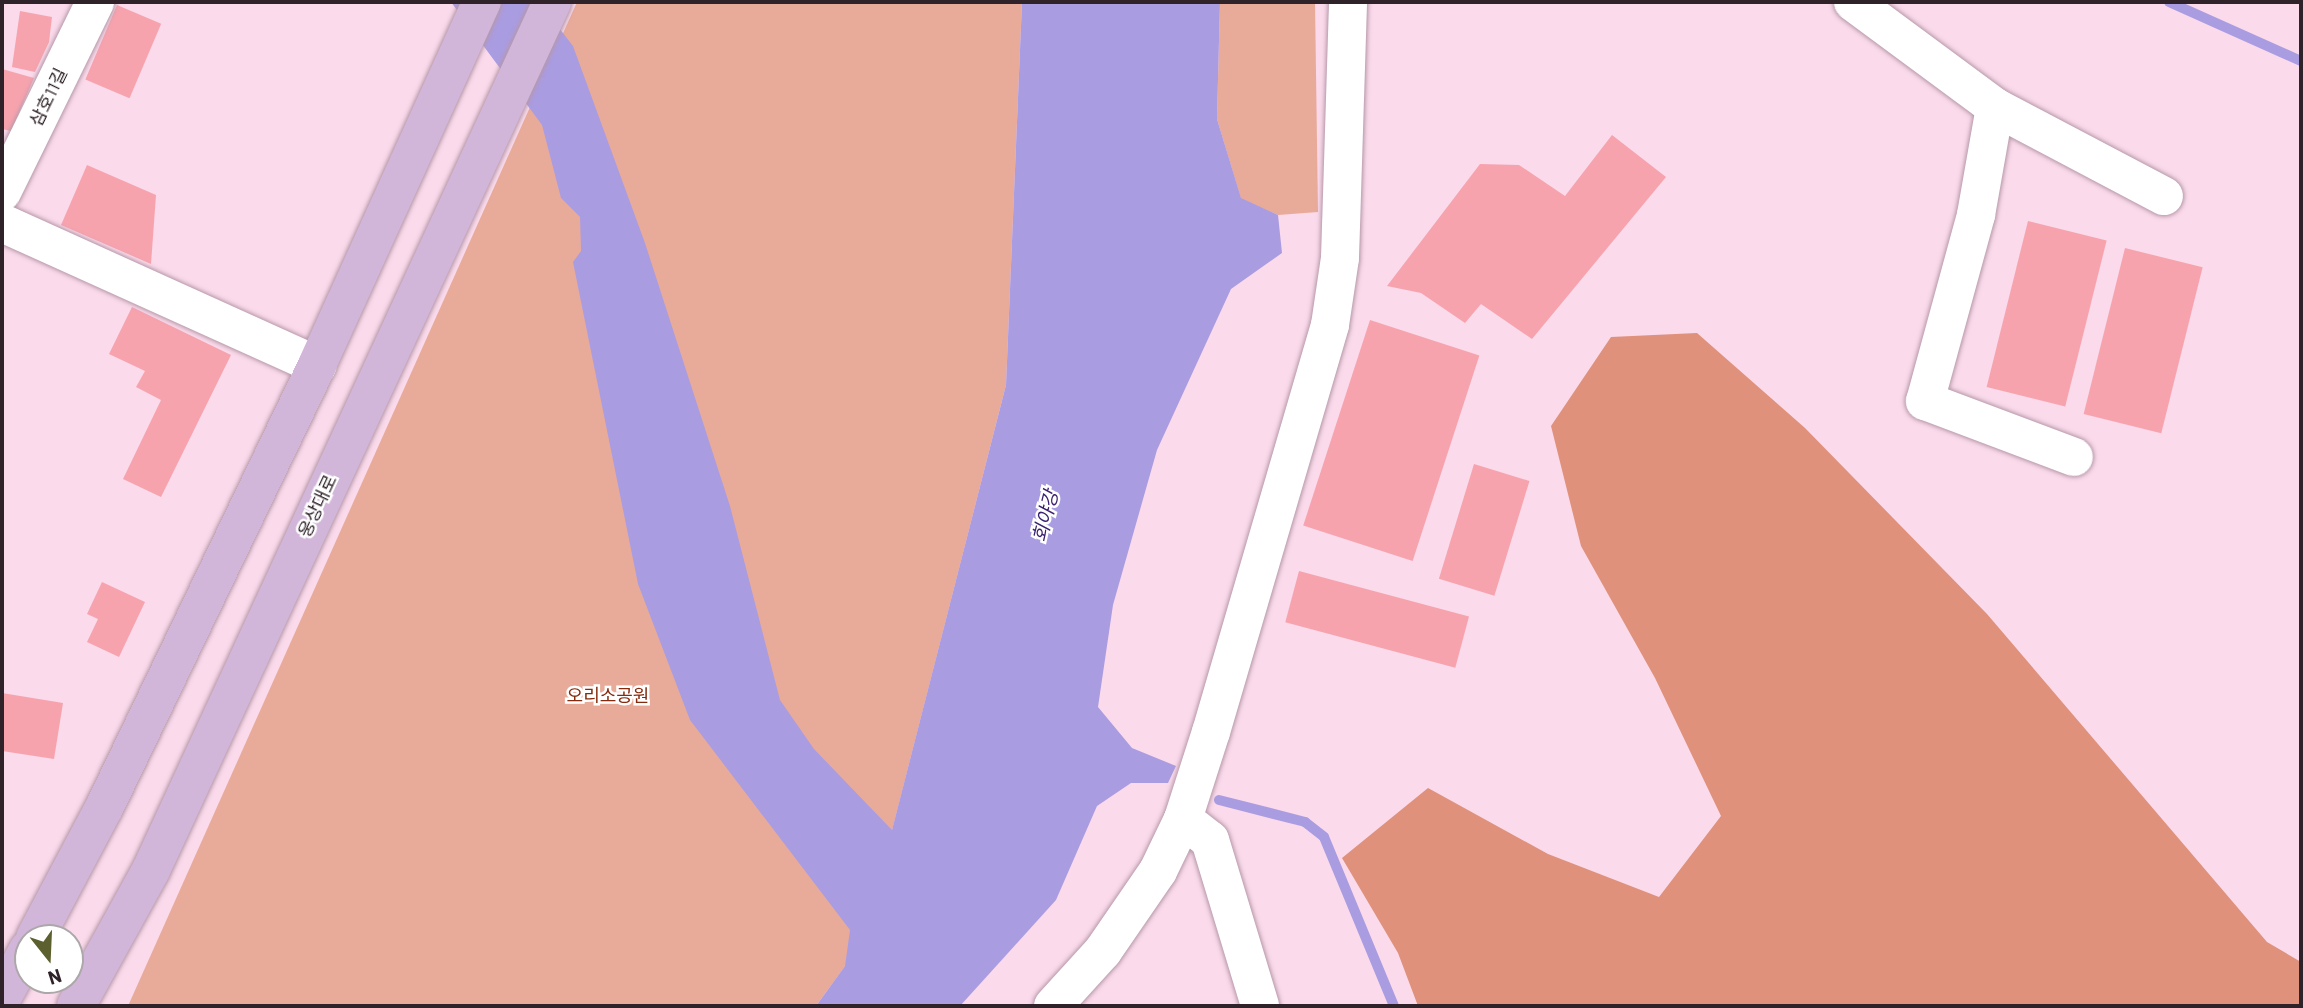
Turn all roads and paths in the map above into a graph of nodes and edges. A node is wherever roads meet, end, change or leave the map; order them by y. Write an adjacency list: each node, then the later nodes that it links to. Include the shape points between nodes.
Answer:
1 (95, 2): 7 (street, 삼호11길)
2 (482, 2): 10 (main road)
3 (552, 2): 16 (main road, 웅상대로, via 151,870)
4 (1348, 2): 12 (street, via 1340,258 1330,325)
5 (1853, 2): 6 (street)
6 (1995, 107): 8 (street); 11 (street, via 1976,215 1925,401)
7 (2, 192)
8 (2164, 196)
9 (2, 223): 10 (street)
10 (317, 365): 13 (main road, via 105,806)
11 (2074, 457)
12 (1183, 819): 17 (street, via 1158,871 1103,951); 18 (street, via 1210,840)
13 (42, 924)
14 (14, 976): 15 (main road)
15 (2, 998)
16 (76, 1006)
17 (1054, 1006)
18 (1260, 1006)

